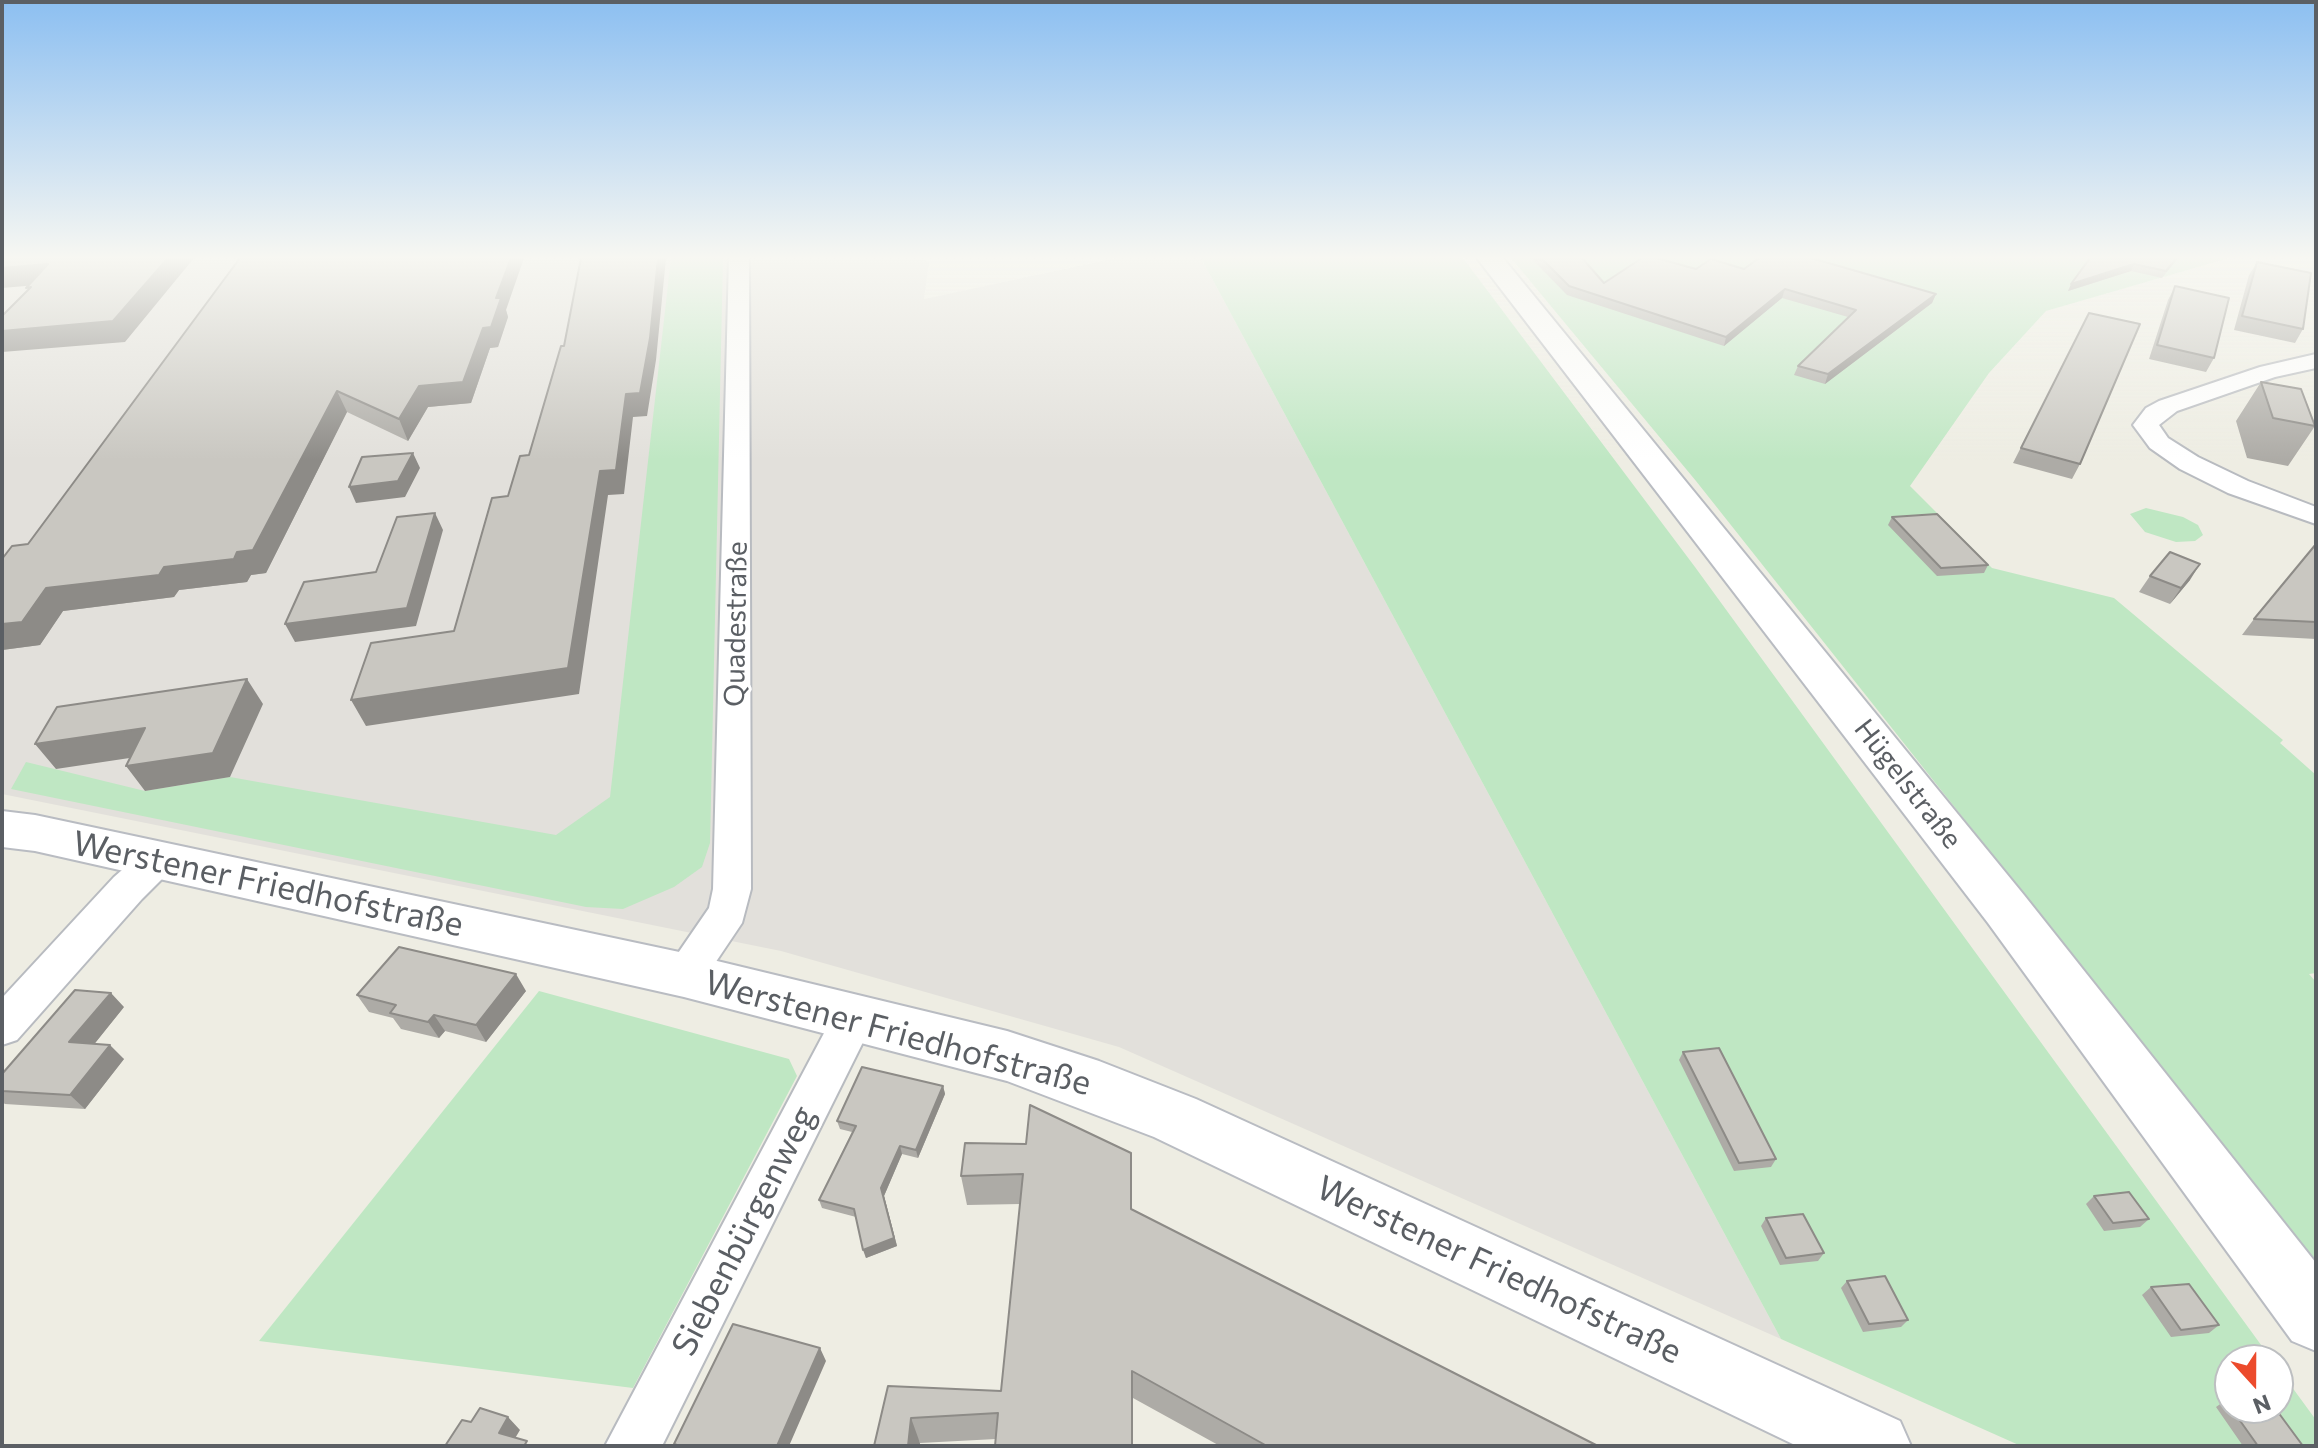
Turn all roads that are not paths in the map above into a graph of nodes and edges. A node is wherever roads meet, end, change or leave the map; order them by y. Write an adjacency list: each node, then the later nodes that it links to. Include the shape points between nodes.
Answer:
1 (738, 326): 7 (street, Quadestraße, via 732,889 728,912)
2 (1544, 326): 10 (street, Hügelstraße, via 1986,884)
3 (2316, 361): 4 (street, via 2268,372 2155,413 2146,425 2167,450 2238,487)
4 (2316, 516)
5 (2, 829): 6 (street, Werstener Friedhofstraße)
6 (157, 861): 7 (street, Werstener Friedhofstraße); 9 (street)
7 (684, 975): 8 (street, Werstener Friedhofstraße)
8 (855, 1016): 11 (street, Siebenbürgenweg); 12 (street, Werstener Friedhofstraße, via 1007,1056 1175,1118)
9 (2, 1027)
10 (2316, 1317)
11 (633, 1446)
12 (1875, 1446)

